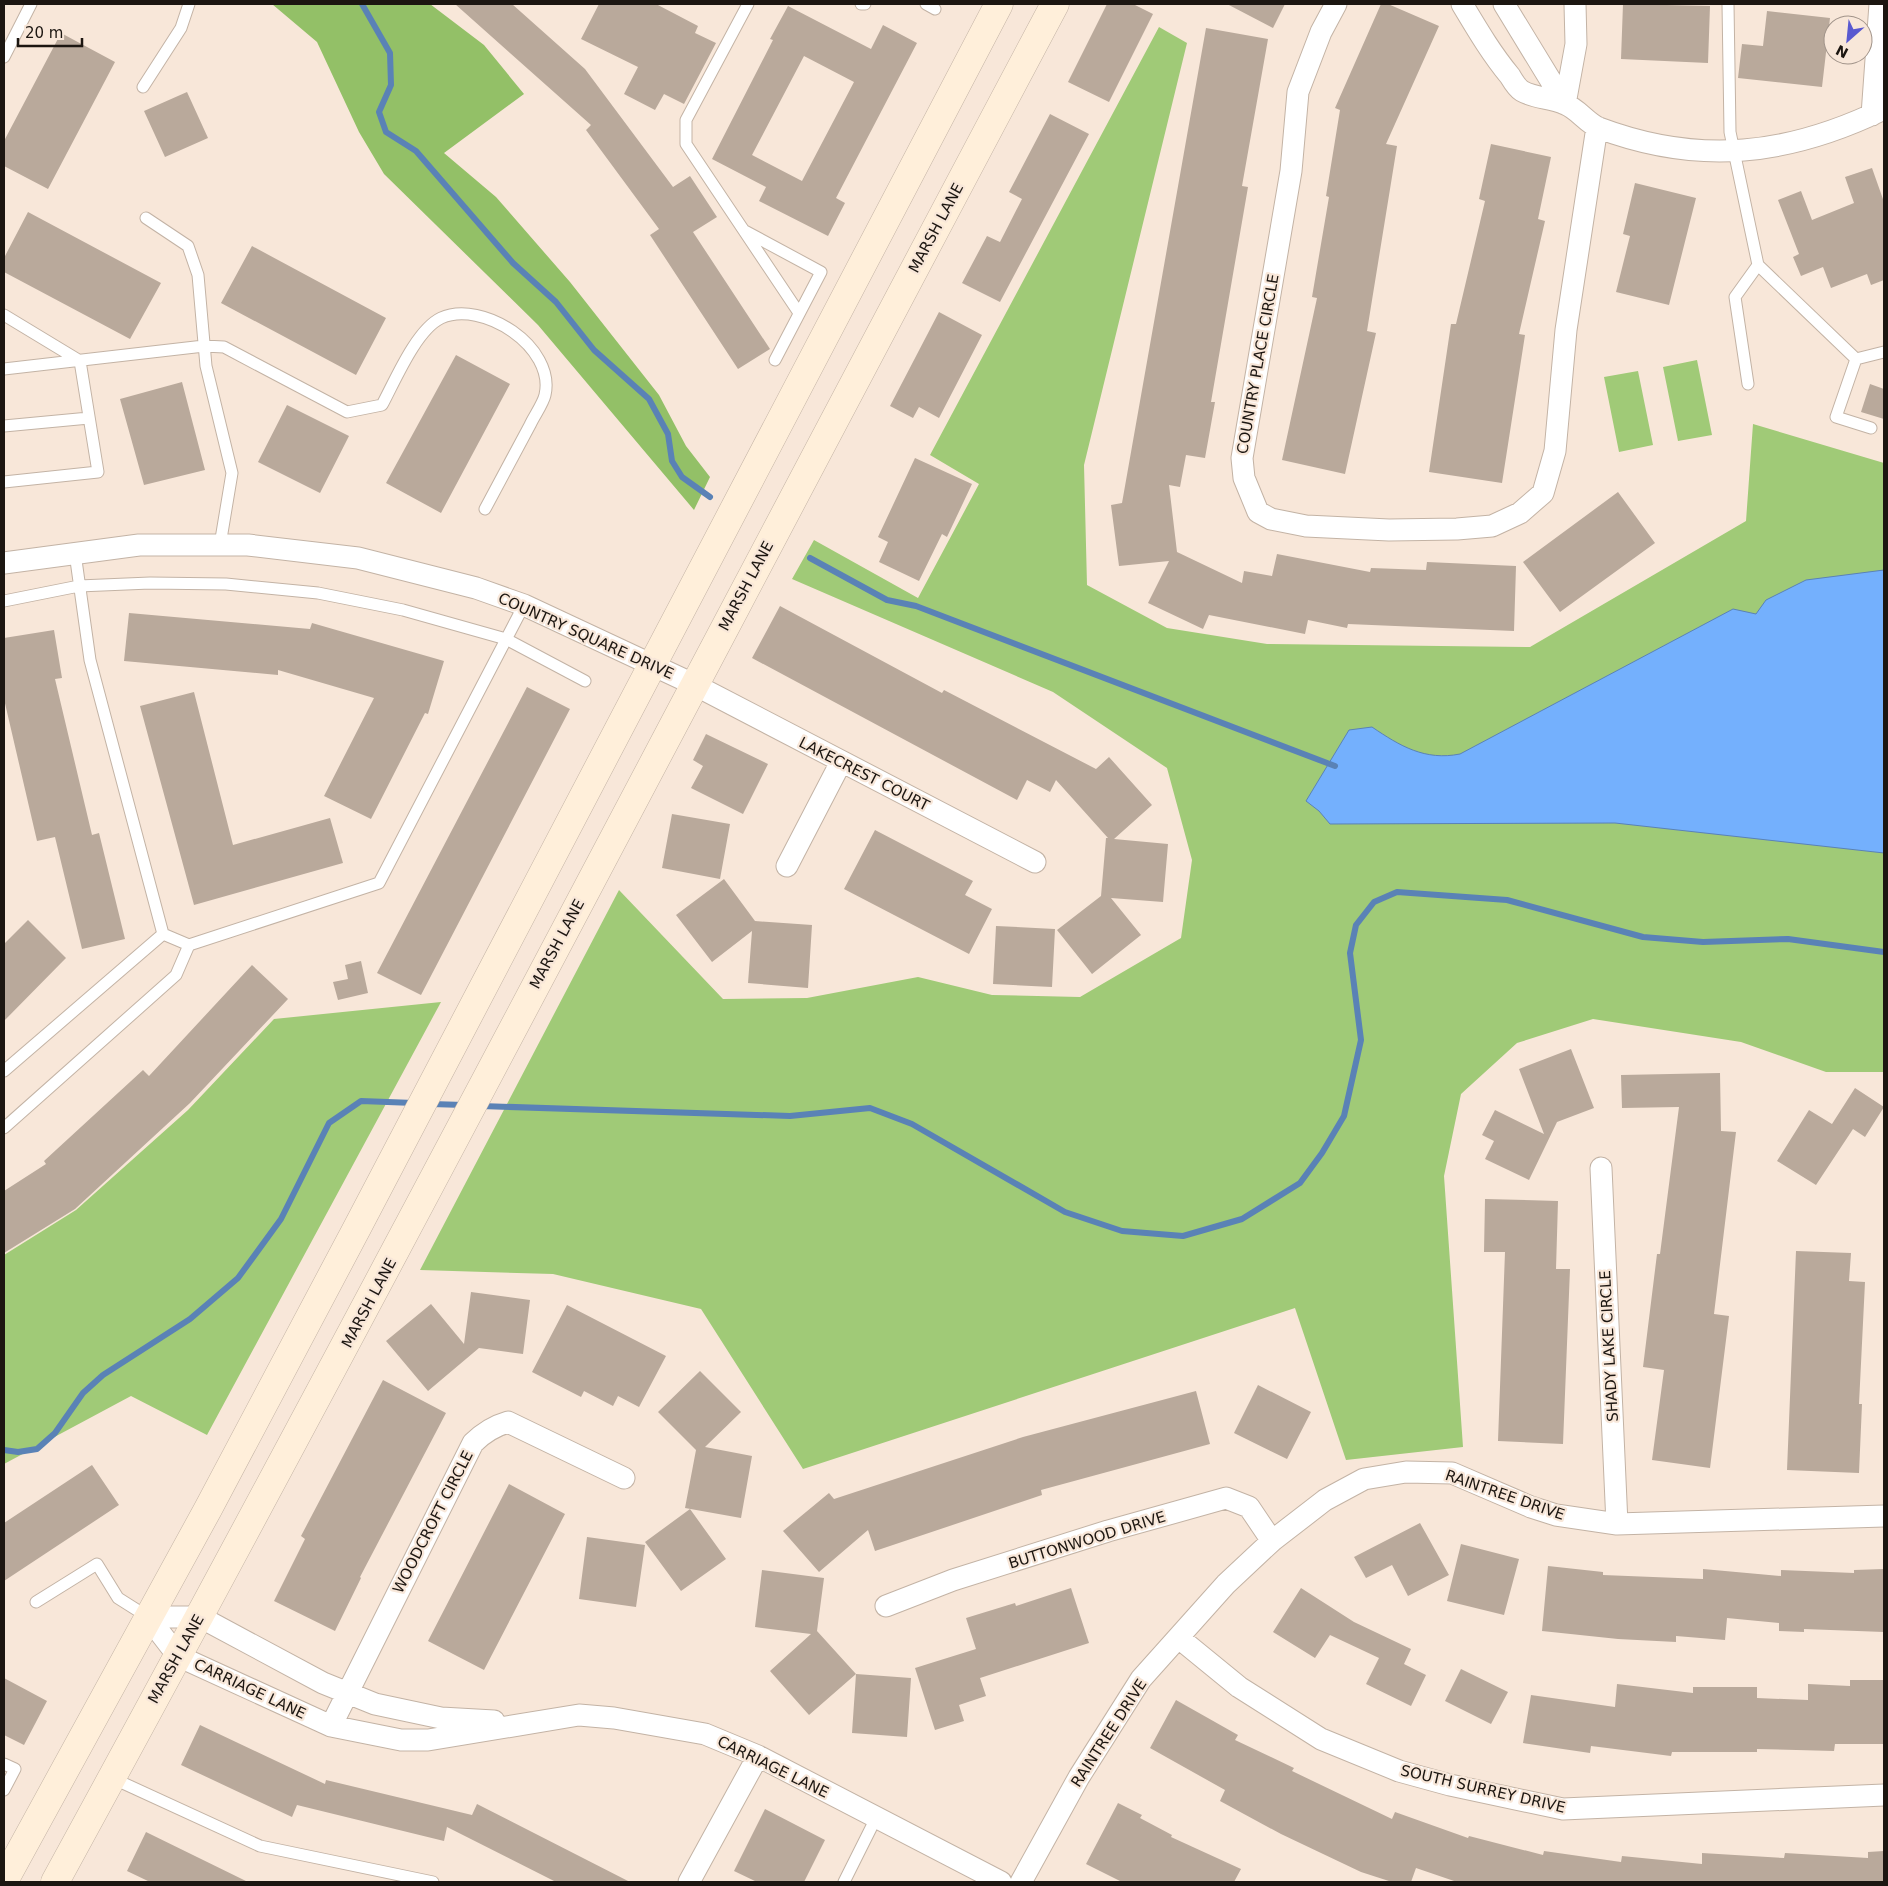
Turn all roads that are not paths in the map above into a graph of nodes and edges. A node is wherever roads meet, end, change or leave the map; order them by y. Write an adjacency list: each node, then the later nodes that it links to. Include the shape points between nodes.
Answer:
1 (31, 4): 12 (lane)
2 (189, 4): 13 (lane, via 180,28)
3 (999, 4): 42 (main road)
4 (1055, 4): 44 (main road, MARSH LANE)
5 (1336, 4): 16 (street, COUNTRY PLACE CIRCLE, via 1321,32 1298,92 1292,171 1242,458 1244,478 1258,512 1306,526 1389,530 1466,528 1492,526 1520,513 1543,493 1554,451 1566,330)
6 (1462, 4): 14 (street, via 1488,49 1521,91)
7 (1504, 4): 14 (street)
8 (1575, 4): 14 (street, via 1576,44)
9 (1728, 4): 17 (lane, via 1730,132)
10 (1880, 4): 15 (street)
11 (744, 5): 19 (lane, via 686,120 686,144)
12 (4, 57)
13 (143, 87)
14 (1565, 104): 16 (street)
15 (1878, 112): 17 (street, via 1804,141)
16 (1596, 127): 17 (street, via 1634,139 1696,150)
17 (1736, 152): 20 (lane)
18 (146, 218): 23 (lane, via 188,246 198,275)
19 (742, 229): 21 (lane); 21 (lane, via 821,272)
20 (1758, 265): 25 (lane); 29 (lane, via 1736,297)
21 (798, 313): 26 (lane)
22 (4, 316): 27 (lane)
23 (204, 346): 27 (lane); 34 (lane, via 224,347 347,412 382,405 423,332 441,318 468,314 500,323 529,343 545,369 545,395); 35 (lane, via 232,473)
24 (1884, 352): 25 (lane)
25 (1856, 359): 32 (lane, via 1836,417)
26 (775, 360)
27 (80, 361): 28 (lane); 30 (lane)
28 (4, 369)
29 (1748, 384)
30 (89, 418): 31 (lane); 33 (lane, via 98,472)
31 (4, 426)
32 (1871, 428)
33 (4, 482)
34 (485, 509)
35 (220, 545): 36 (street, COUNTRY SQUARE DRIVE, via 139,546); 40 (street, COUNTRY SQUARE DRIVE, via 248,545 358,558 443,579)
36 (74, 552): 37 (street, COUNTRY SQUARE DRIVE); 38 (lane)
37 (4, 563)
38 (79, 586): 39 (lane); 41 (lane, via 226,584 318,592 403,610); 48 (lane, via 90,660)
39 (4, 601)
40 (524, 605): 41 (lane); 42 (street, COUNTRY SQUARE DRIVE)
41 (506, 639): 43 (lane); 49 (lane, via 379,883)
42 (653, 665): 44 (street, COUNTRY SQUARE DRIVE); 59 (main road)
43 (584, 681)
44 (694, 684): 45 (street, LAKECREST COURT); 60 (main road, MARSH LANE, via 403,1240)
45 (841, 762): 46 (street, LAKECREST COURT); 47 (street)
46 (1035, 862)
47 (788, 866)
48 (163, 934): 49 (lane); 50 (lane)
49 (189, 945): 51 (lane, via 176,976)
50 (4, 1071)
51 (4, 1128)
52 (1601, 1168): 55 (street, SHADY LAKE CIRCLE)
53 (624, 1478): 63 (street, WOODCROFT CIRCLE, via 508,1422 480,1435 473,1442)
54 (1884, 1516): 55 (street, RAINTREE DRIVE)
55 (1617, 1524): 56 (street, RAINTREE DRIVE, via 1556,1515 1452,1473 1406,1472 1364,1479 1325,1500)
56 (1272, 1541): 58 (street, BUTTONWOOD DRIVE, via 1249,1507 1226,1498 953,1580); 61 (street, RAINTREE DRIVE, via 1226,1584)
57 (36, 1602): 59 (lane, via 97,1564 118,1598)
58 (886, 1606)
59 (148, 1617): 60 (street, CARRIAGE LANE); 62 (street, CARRIAGE LANE); 72 (main road)
60 (200, 1617): 62 (main road, MARSH LANE); 63 (street, CARRIAGE LANE, via 323,1683)
61 (1179, 1638): 70 (street, SOUTH SURREY DRIVE, via 1239,1687 1321,1738 1399,1771 1450,1785 1563,1809); 78 (street, RAINTREE DRIVE, via 1141,1679 1123,1706)
62 (178, 1656): 65 (street, CARRIAGE LANE); 68 (main road, MARSH LANE)
63 (348, 1693): 64 (street, CARRIAGE LANE, via 375,1704 442,1718); 65 (street, WOODCROFT CIRCLE)
64 (526, 1722): 65 (street, CARRIAGE LANE, via 428,1740 401,1740); 66 (street, CARRIAGE LANE, via 579,1715 614,1718 705,1734)
65 (331, 1726)
66 (758, 1756): 71 (street, CARRIAGE LANE); 75 (street)
67 (4, 1764): 69 (lane, via 15,1770)
68 (112, 1778): 73 (main road, MARSH LANE); 74 (lane, via 260,1846)
69 (4, 1790)
70 (1884, 1795)
71 (876, 1818): 76 (lane); 77 (street, CARRIAGE LANE)
72 (4, 1881)
73 (55, 1882)
74 (432, 1882)
75 (690, 1882)
76 (844, 1882)
77 (1001, 1882)
78 (1021, 1882)

